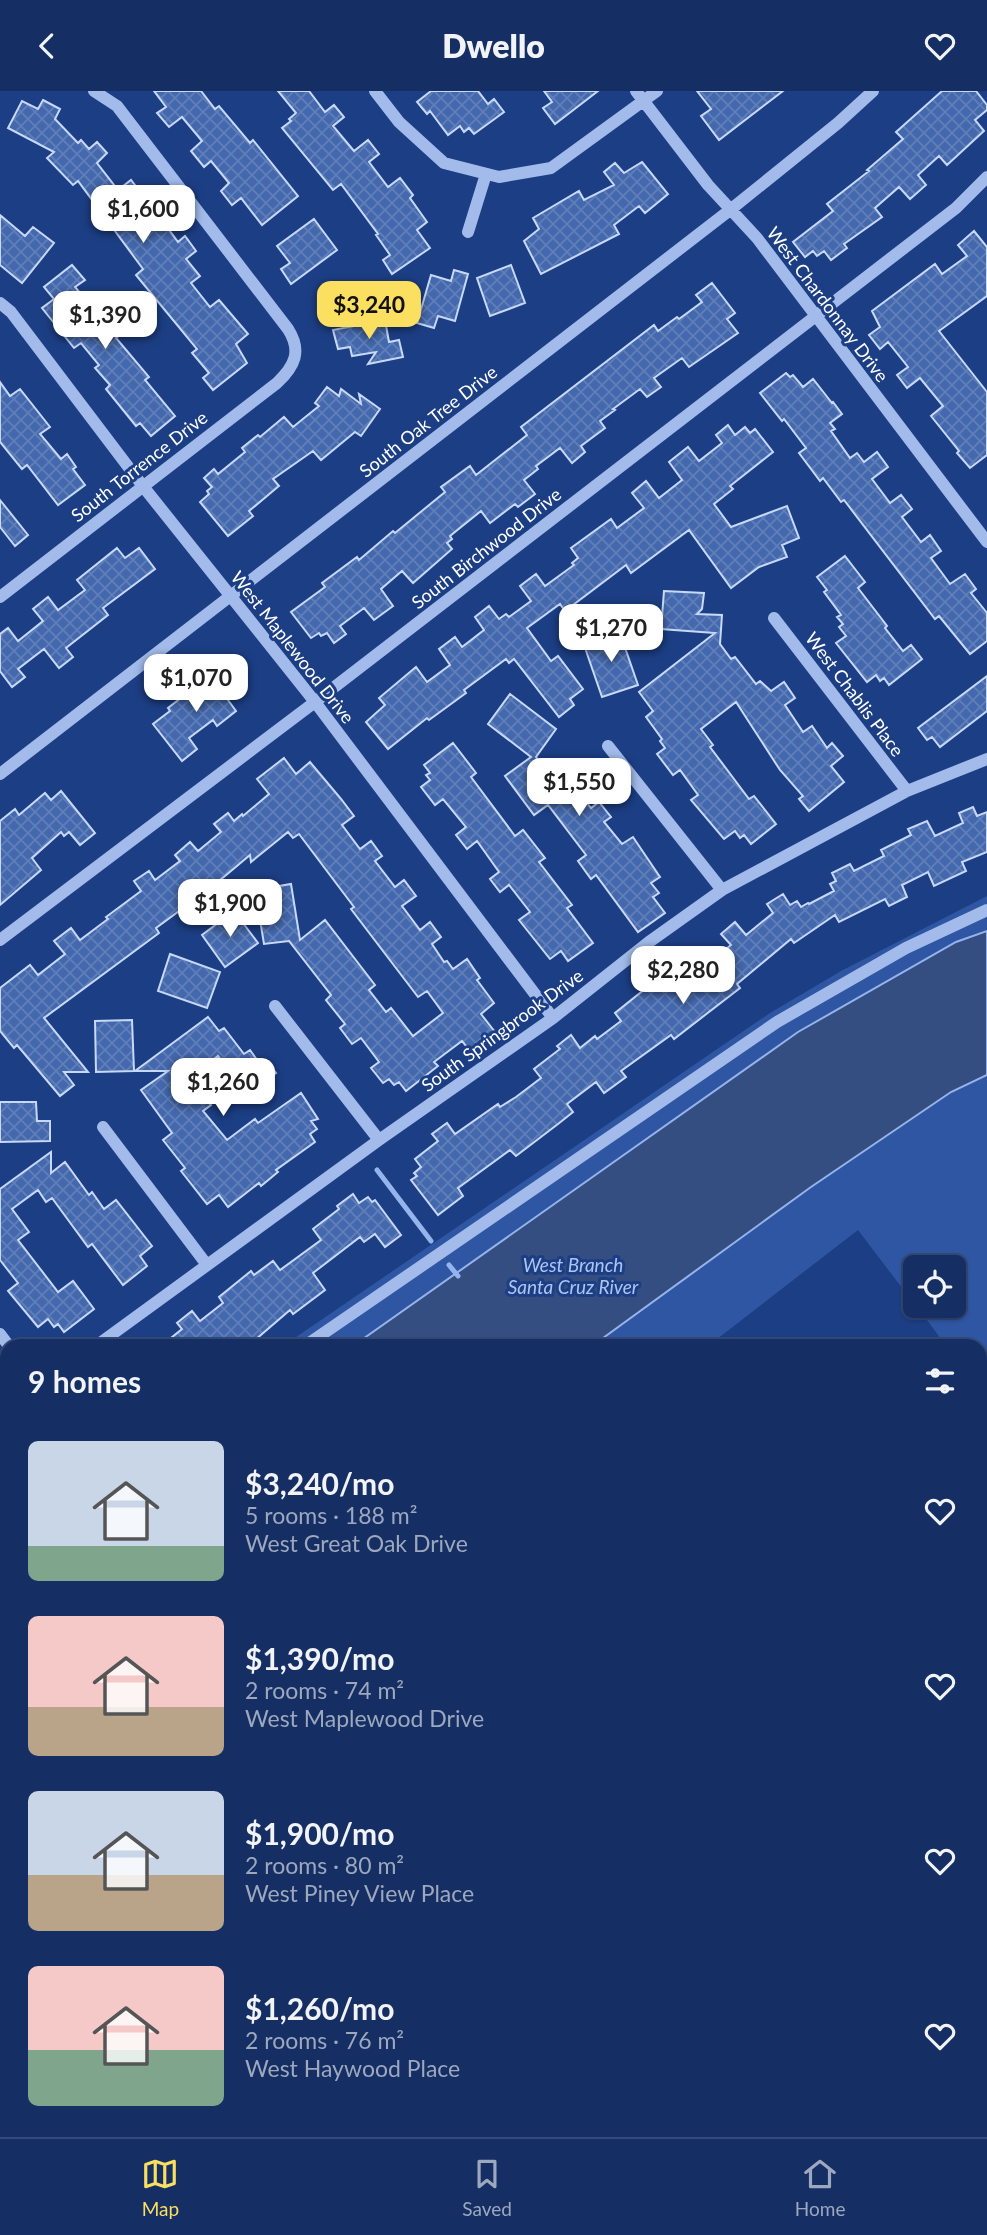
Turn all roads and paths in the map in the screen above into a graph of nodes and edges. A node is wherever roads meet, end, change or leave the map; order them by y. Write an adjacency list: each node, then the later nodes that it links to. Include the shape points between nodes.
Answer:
1 (94, 91): 12 (street, South Torrence Drive, via 117,106 288,329 302,363)
2 (374, 91): 6 (street, via 399,122 444,163)
3 (657, 91): 5 (street)
4 (873, 91): 8 (street, South Oak Tree Drive)
5 (640, 96): 6 (street, via 551,168 499,177); 8 (street, West Chardonnay Drive)
6 (486, 174): 9 (street)
7 (987, 177): 11 (street, South Birchwood Drive, via 956,208)
8 (730, 210): 11 (street, West Chardonnay Drive); 14 (street, South Oak Tree Drive)
9 (468, 232)
10 (0, 303): 12 (street, West Maplewood Drive, via 11,311)
11 (816, 316): 13 (street, West Chardonnay Drive); 17 (street, South Birchwood Drive)
12 (142, 485): 14 (street, West Maplewood Drive); 15 (street, South Torrence Drive)
13 (987, 542)
14 (231, 596): 17 (street, West Maplewood Drive); 20 (street, South Oak Tree Drive)
15 (0, 597)
16 (775, 618): 21 (street, West Chablis Place)
17 (315, 702): 24 (street, South Birchwood Drive); 26 (street, West Maplewood Drive)
18 (608, 746): 22 (street)
19 (987, 759): 21 (street, South Springbrook Drive)
20 (0, 773)
21 (907, 791): 22 (street, South Springbrook Drive)
22 (722, 890): 26 (street, South Springbrook Drive)
23 (987, 910): 31 (street, via 906,948 776,1022)
24 (0, 940)
25 (275, 1006): 28 (street)
26 (553, 1018): 28 (street, South Springbrook Drive)
27 (103, 1127): 29 (street)
28 (379, 1140): 29 (street, South Springbrook Drive)
29 (207, 1265): 30 (street, South Springbrook Drive)
30 (106, 1339)
31 (315, 1339)

